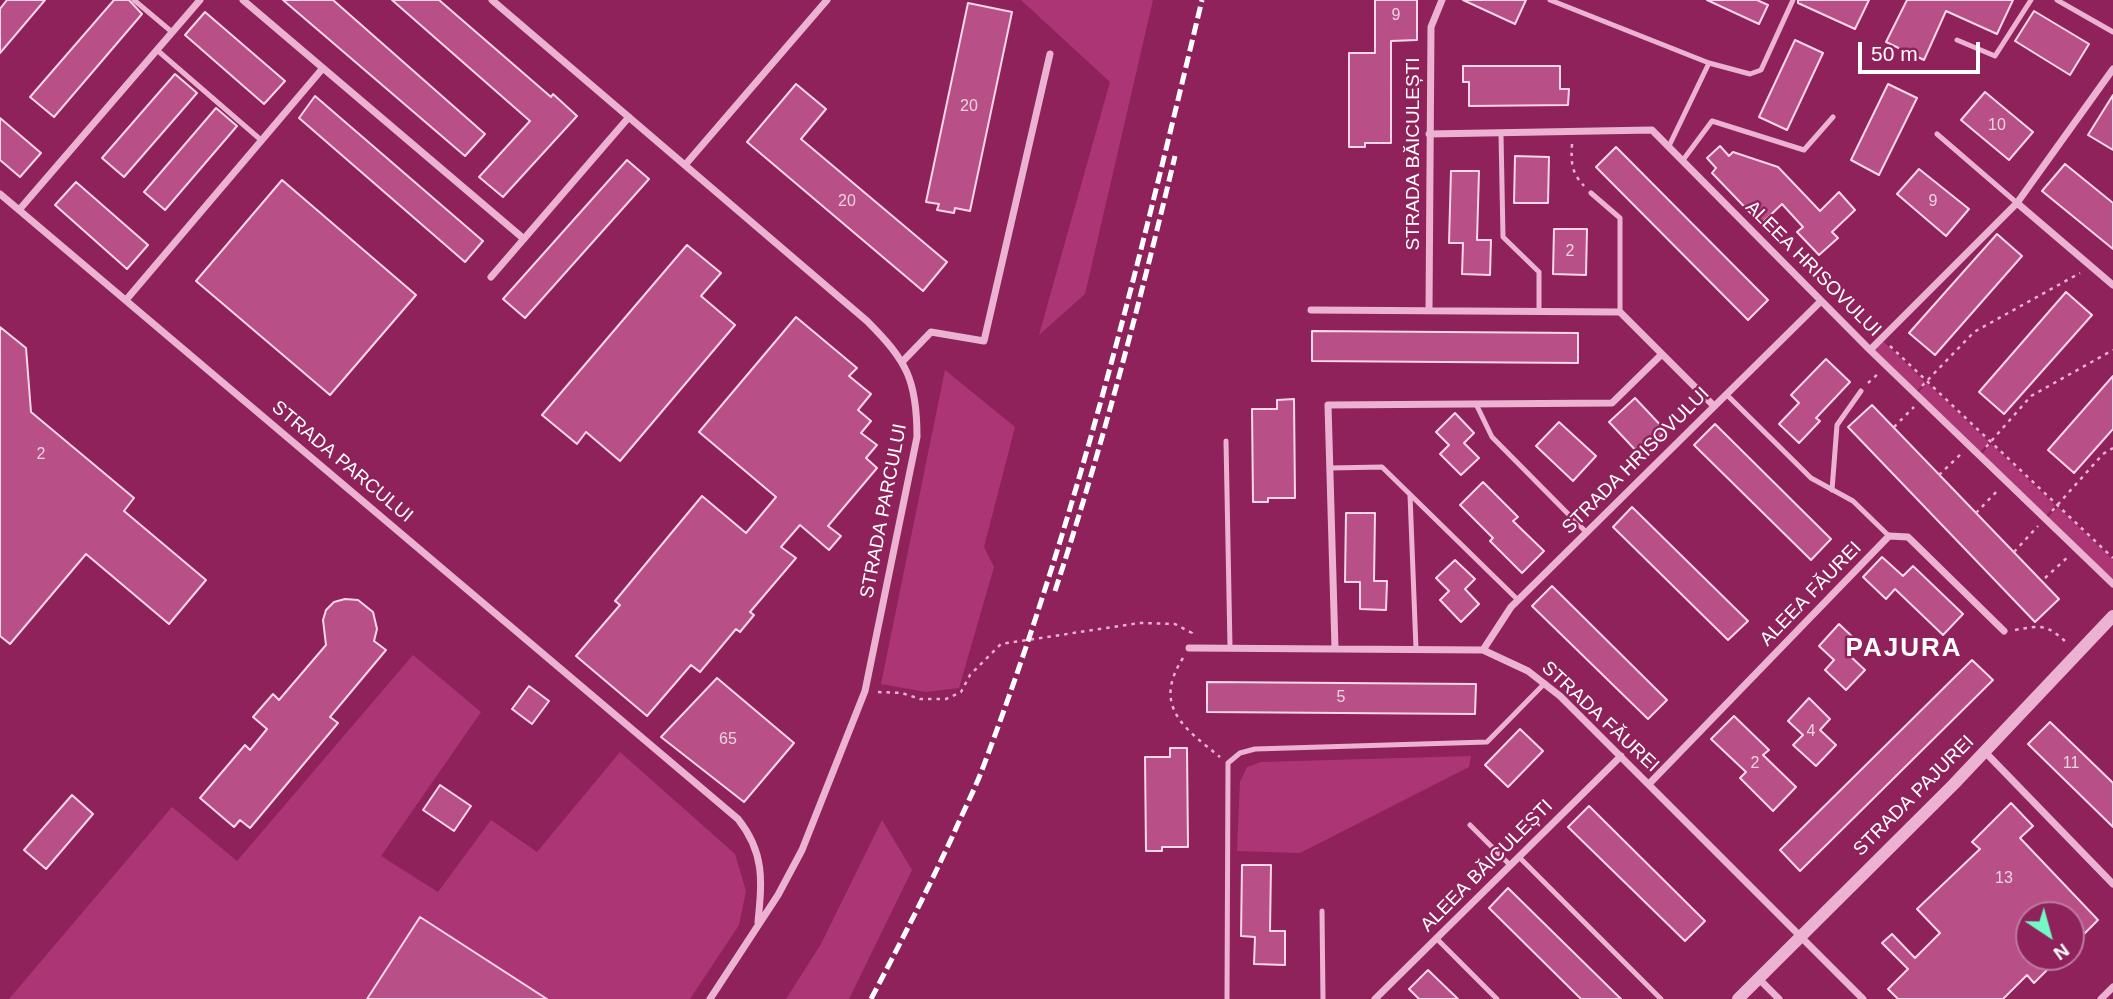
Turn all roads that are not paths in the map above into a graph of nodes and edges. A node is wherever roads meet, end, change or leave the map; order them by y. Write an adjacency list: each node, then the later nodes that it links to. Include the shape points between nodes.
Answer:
1 (134, 0): 11 (lane)
2 (200, 0): 11 (street)
3 (243, 0): 17 (street)
4 (492, 0): 19 (street, STRADA PARCULUI)
5 (827, 0): 27 (street)
6 (1443, 0): 21 (street, STRADA BĂICULEȘTI, via 1431,27)
7 (1550, 0): 16 (lane)
8 (1793, 0): 16 (lane, via 1761,70 1750,74)
9 (2031, 0): 13 (lane, via 1995,56)
10 (2057, 0): 12 (lane)
11 (172, 32): 14 (street)
12 (2113, 32)
13 (1957, 40)
14 (157, 50): 24 (lane); 31 (street)
15 (1050, 54): 43 (street, via 984,341 931,331)
16 (1709, 63): 25 (lane)
17 (323, 68): 24 (street); 32 (street)
18 (2113, 69): 30 (street)
19 (629, 117): 27 (street, STRADA PARCULUI); 32 (street)
20 (1833, 117): 26 (lane, via 1804,150 1712,121)
21 (1429, 134): 22 (street, ALEEA HRISOVULUI); 38 (street, STRADA BĂICULEȘTI)
22 (1501, 134): 25 (street, ALEEA HRISOVULUI, via 1652,130); 39 (lane, via 1503,237 1539,272)
23 (1937, 134): 30 (lane)
24 (261, 140): 35 (street)
25 (1669, 146): 26 (street, ALEEA HRISOVULUI)
26 (1683, 160): 36 (street, ALEEA HRISOVULUI)
27 (685, 165): 43 (street, STRADA PARCULUI, via 867,321)
28 (1591, 193): 40 (lane, via 1620,218)
29 (0, 194): 31 (street, STRADA PARCULUI)
30 (2017, 203): 34 (street); 41 (street)
31 (19, 210): 35 (street, STRADA PARCULUI)
32 (524, 239): 33 (street)
33 (491, 277)
34 (2113, 285)
35 (126, 300): 72 (street, STRADA PARCULUI, via 738,819 755,842 759,857)
36 (1821, 301): 41 (street, ALEEA HRISOVULUI); 45 (street, STRADA HRISOVULUI)
37 (1311, 310): 38 (street)
38 (1429, 310): 39 (street)
39 (1539, 310): 40 (street)
40 (1620, 312): 42 (street)
41 (1870, 350): 54 (street, ALEEA HRISOVULUI)
42 (1661, 354): 46 (street, via 1612,403); 47 (street)
43 (903, 361): 72 (street, STRADA PARCULUI, via 916,396 917,437 864,691 802,850)
44 (1861, 390): 50 (lane, via 1838,425)
45 (1727, 394): 47 (street, STRADA HRISOVULUI); 50 (lane, via 1811,478)
46 (1476, 404): 49 (street, via 1328,405); 52 (lane, via 1492,437)
47 (1714, 406): 52 (street, STRADA HRISOVULUI)
48 (1226, 441): 59 (lane)
49 (1330, 468): 51 (lane, via 1382,467); 60 (street)
50 (1832, 490): 53 (lane, via 1853,501)
51 (1410, 495): 55 (lane); 61 (lane)
52 (1586, 532): 55 (street, STRADA HRISOVULUI)
53 (1889, 536): 57 (street, ALEEA FĂUREI, via 1908,537); 66 (street, ALEEA FĂUREI)
54 (2113, 584)
55 (1518, 600): 62 (street, STRADA HRISOVULUI)
56 (2113, 616): 64 (street, STRADA PAJUREI)
57 (2004, 631)
58 (1189, 648): 59 (street, STRADA FĂUREI)
59 (1230, 648): 60 (street, STRADA FĂUREI)
60 (1335, 648): 61 (street, STRADA FĂUREI)
61 (1416, 649): 62 (street, STRADA FĂUREI)
62 (1483, 650): 63 (street, STRADA FĂUREI)
63 (1545, 683): 65 (street, STRADA FĂUREI); 78 (lane, via 1487,742 1255,749 1228,763)
64 (1985, 752): 70 (street); 73 (street, STRADA PAJUREI)
65 (1621, 756): 66 (street, STRADA FĂUREI); 68 (street, ALEEA BĂICULEȘTI)
66 (1649, 784): 73 (street, STRADA FĂUREI)
67 (1470, 825): 69 (lane)
68 (1519, 857): 69 (street, ALEEA BĂICULEȘTI); 82 (lane)
69 (1510, 865): 74 (street, ALEEA BĂICULEȘTI)
70 (2113, 884)
71 (1322, 911): 79 (lane)
72 (758, 926): 77 (street, STRADA PARCULUI)
73 (1801, 937): 75 (street, STRADA PAJUREI); 85 (street, STRADA FĂUREI)
74 (1436, 938): 80 (street, ALEEA BĂICULEȘTI); 81 (lane)
75 (1759, 979): 83 (street, STRADA PAJUREI); 84 (street)
76 (2113, 987): 86 (street)
77 (710, 999)
78 (1227, 999)
79 (1323, 999)
80 (1375, 999)
81 (1497, 999)
82 (1661, 999)
83 (1738, 999)
84 (1779, 999)
85 (1863, 999)
86 (2101, 999)

